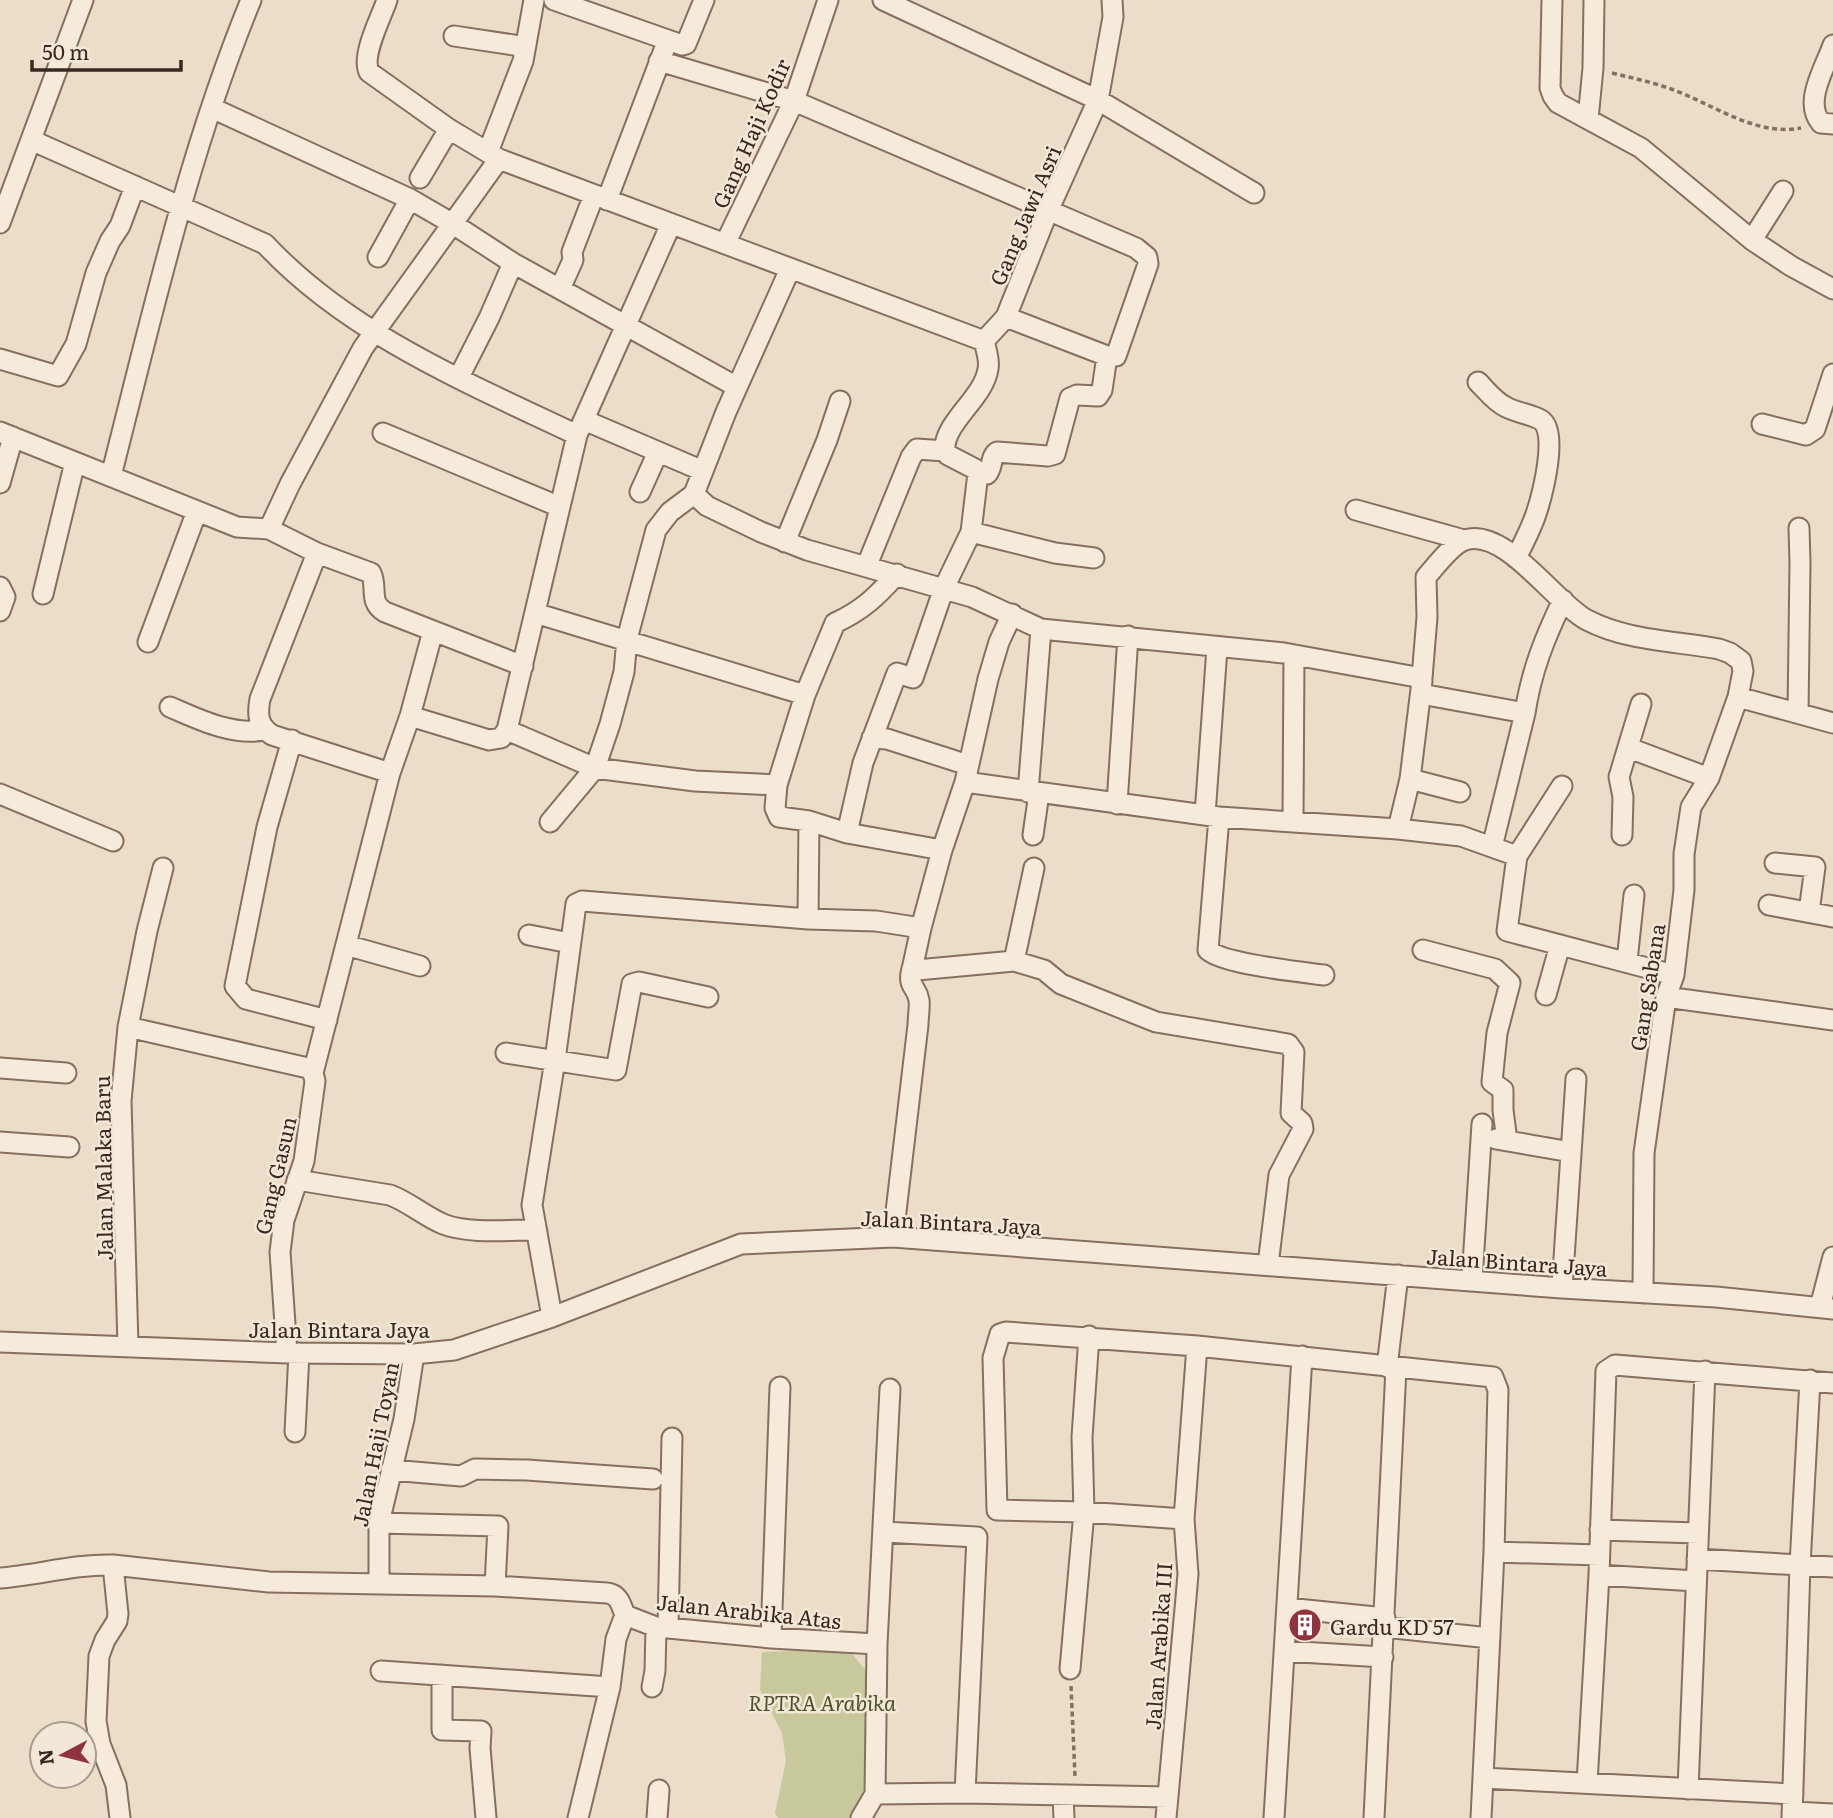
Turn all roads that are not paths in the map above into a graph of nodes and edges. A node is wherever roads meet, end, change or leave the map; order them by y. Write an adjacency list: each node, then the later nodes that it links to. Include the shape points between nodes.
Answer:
1 (83, 0): 23 (street)
2 (251, 0): 19 (street)
3 (387, 0): 22 (street, via 366,66)
4 (534, 0): 15 (street)
5 (554, 0): 13 (street)
6 (704, 0): 13 (street, via 686,44)
7 (828, 0): 18 (street, Gang Haji Kodir)
8 (883, 0): 17 (street)
9 (1112, 0): 17 (street, Gang Jawi Asri)
10 (1552, 0): 20 (street, via 1550,88 1558,103)
11 (1594, 0): 20 (street)
12 (454, 36): 15 (street, via 520,46)
13 (667, 40): 16 (street)
14 (1833, 45): 21 (street, via 1812,103 1816,117)
15 (524, 52): 24 (street)
16 (659, 61): 18 (street); 29 (street)
17 (1098, 100): 28 (street); 32 (street, Gang Jawi Asri)
18 (794, 101): 32 (street); 37 (street, Gang Haji Kodir)
19 (212, 108): 30 (street); 31 (street)
20 (1588, 120): 36 (street, via 1641,148)
21 (1827, 124)
22 (449, 129): 24 (street); 25 (street)
23 (31, 140): 26 (street); 33 (street)
24 (494, 156): 29 (street); 34 (street)
25 (420, 178)
26 (135, 186): 31 (street); 48 (street, via 96,273 76,344 58,376)
27 (1783, 191): 36 (street)
28 (1254, 193)
29 (601, 197): 35 (street); 41 (street, via 572,253)
30 (410, 199): 34 (street); 38 (street)
31 (181, 206): 45 (street, via 265,244 292,273); 63 (street)
32 (1048, 211): 43 (street, Gang Jawi Asri); 47 (street, via 1136,248 1147,257 1116,356)
33 (0, 223)
34 (453, 224): 39 (street); 45 (street)
35 (671, 224): 37 (street); 44 (street)
36 (1752, 240): 42 (street)
37 (725, 244): 40 (street)
38 (378, 257)
39 (513, 263): 41 (street); 50 (street)
40 (790, 269): 46 (street); 52 (street)
41 (560, 289): 44 (street)
42 (1833, 289)
43 (1006, 317): 46 (street, Gang Jawi Asri); 47 (street)
44 (627, 326): 52 (street); 55 (street)
45 (374, 333): 50 (street); 71 (street)
46 (984, 341): 59 (street, via 989,366 984,383 945,440)
47 (1107, 356): 62 (street, via 1098,396 1070,398 1055,454 997,452 989,472)
48 (0, 359)
49 (1833, 374): 54 (street, via 1815,429 1806,435)
50 (459, 377): 55 (street)
51 (1478, 382): 77 (street, via 1504,407 1547,425 1550,452 1541,496)
52 (737, 387): 61 (street)
53 (840, 401): 74 (street)
54 (1762, 424)
55 (580, 428): 58 (street); 67 (street)
56 (383, 433): 67 (street)
57 (6, 434): 60 (street); 64 (street)
58 (658, 452): 61 (street); 65 (street)
59 (945, 452): 62 (street); 78 (street, via 917,449 911,457)
60 (75, 462): 63 (street); 82 (street)
61 (703, 471): 66 (street)
62 (978, 473): 72 (street)
63 (111, 476): 69 (street)
64 (0, 483)
65 (640, 492)
66 (694, 494): 74 (street, via 707,506); 90 (street, via 656,530)
67 (560, 508): 85 (street)
68 (1356, 510): 73 (street, Gang Sabana)
69 (197, 511): 71 (street, via 237,527); 91 (street)
70 (1799, 528): 101 (street)
71 (268, 529): 75 (street)
72 (971, 533): 76 (street); 81 (street)
73 (1464, 540): 77 (street, Gang Sabana, via 1490,541); 95 (street, via 1426,577)
74 (785, 542): 78 (street)
75 (317, 552): 88 (street, via 371,573 377,607); 104 (street, via 260,699 258,716)
76 (1094, 558)
77 (1516, 558): 83 (street, Gang Sabana)
78 (867, 565): 79 (street)
79 (897, 574): 81 (street); 96 (street, via 857,613 835,623)
80 (0, 587): 84 (street, via 5,597)
81 (944, 588): 86 (street); 106 (street, via 912,678 897,673)
82 (43, 594)
83 (1563, 600): 97 (street, Gang Sabana, via 1585,619 1617,631 1730,653 1741,661 1743,671); 100 (street, via 1542,643)
84 (0, 611)
85 (535, 612): 90 (street); 94 (street)
86 (1012, 614): 87 (street); 111 (street, via 988,679)
87 (1041, 629): 89 (street); 117 (street)
88 (433, 631): 94 (street); 102 (street, Gang Gasun)
89 (1128, 636): 92 (street); 119 (street)
90 (627, 639): 96 (street); 109 (street, via 624,672)
91 (148, 642)
92 (1217, 648): 93 (street); 120 (street)
93 (1294, 655): 95 (street); 123 (street)
94 (523, 666): 105 (street)
95 (1421, 686): 100 (street); 113 (street)
96 (805, 695): 114 (street)
97 (1738, 697): 101 (street); 112 (street, Gang Sabana)
98 (1640, 704): 108 (street)
99 (170, 707): 104 (street, via 233,729)
100 (1525, 713): 129 (street)
101 (1798, 713): 103 (street)
102 (410, 716): 105 (street, via 489,740 501,738); 110 (street, Gang Gasun)
103 (1833, 723)
104 (264, 730): 107 (street)
105 (507, 730): 109 (street)
106 (872, 738): 111 (street, via 887,739); 125 (street)
107 (292, 740): 110 (street); 155 (street, via 267,827 235,986 246,999)
108 (1629, 748): 112 (street); 127 (street, via 1619,778)
109 (595, 768): 114 (street, via 695,781); 121 (street)
110 (390, 773): 143 (street, Gang Gasun)
111 (966, 774): 117 (street); 130 (street)
112 (1709, 778): 151 (street, Gang Sabana, via 1691,807)
113 (1410, 779): 116 (street); 124 (street)
114 (777, 785): 122 (street, via 775,813)
115 (1563, 786): 131 (street)
116 (1460, 792)
117 (1033, 793): 119 (street); 126 (street)
118 (1, 799): 128 (street)
119 (1117, 804): 120 (street)
120 (1212, 816): 123 (street); 150 (street, via 1208,950 1230,960)
121 (550, 821)
122 (809, 821): 125 (street); 139 (street)
123 (1293, 821): 124 (street)
124 (1398, 829): 129 (street, via 1461,836)
125 (848, 833): 130 (street)
126 (1033, 835)
127 (1622, 835)
128 (113, 841)
129 (1492, 847): 131 (street)
130 (942, 850): 140 (street)
131 (1517, 856): 144 (street, via 1507,931)
132 (1775, 863): 137 (street, via 1815,867)
133 (163, 868): 157 (street, Jalan Malaka Baru)
134 (1034, 868): 146 (street)
135 (1634, 895): 147 (street)
136 (1769, 905): 137 (street)
137 (1809, 912): 138 (street)
138 (1833, 917)
139 (808, 919): 140 (street, via 876,920); 142 (street, via 582,901 576,904)
140 (921, 928): 148 (street)
141 (529, 935): 142 (street)
142 (570, 943): 159 (street)
143 (346, 945): 149 (street); 155 (street, Gang Gasun)
144 (1560, 945): 147 (street); 152 (street)
145 (1423, 950): 164 (street, via 1494,969 1510,983 1497,1033 1492,1082 1503,1090)
146 (1014, 961): 148 (street, via 917,970); 172 (street, via 1044,970 1061,984 1156,1022 1288,1044 1294,1052 1291,1113 1303,1129 1279,1175)
147 (1627, 961): 151 (street)
148 (913, 965): 170 (street, via 910,979 919,1001 918,1025)
149 (419, 966)
150 (1324, 975)
151 (1674, 975): 154 (street, Gang Sabana)
152 (1546, 995)
153 (708, 997): 159 (street, via 635,982 630,988 616,1070)
154 (1666, 998): 156 (street); 176 (street, Gang Sabana, via 1644,1153)
155 (327, 1020): 162 (street, Gang Gasun)
156 (1833, 1020)
157 (128, 1027): 162 (street, via 308,1068); 181 (street, Jalan Malaka Baru, via 121,1101)
158 (506, 1053): 159 (street)
159 (555, 1060): 169 (street, via 531,1205)
160 (0, 1069): 161 (street)
161 (66, 1073)
162 (313, 1073): 168 (street, Gang Gasun, via 315,1090)
163 (1576, 1079): 167 (street)
164 (1507, 1141): 167 (street); 174 (street, via 1482,1131)
165 (0, 1142): 166 (street)
166 (69, 1147)
167 (1571, 1152): 175 (street)
168 (297, 1180): 169 (street, via 390,1195 443,1225); 183 (street, Gang Gasun, via 279,1252)
169 (535, 1230): 178 (street)
170 (893, 1237): 172 (street, Jalan Bintara Jaya); 178 (street, Jalan Bintara Jaya, via 741,1244)
171 (1833, 1257): 177 (street)
172 (1268, 1265): 173 (street, Jalan Bintara Jaya)
173 (1398, 1275): 174 (street, Jalan Bintara Jaya); 186 (street)
174 (1472, 1280): 175 (street, Jalan Bintara Jaya)
175 (1562, 1288): 176 (street, Jalan Bintara Jaya)
176 (1643, 1293): 177 (street, Jalan Bintara Jaya)
177 (1827, 1308)
178 (552, 1317): 184 (street, Jalan Bintara Jaya, via 454,1349)
179 (1089, 1336): 182 (street); 196 (street, via 1000,1334 993,1358); 197 (street, via 1082,1437)
180 (0, 1342): 181 (street, Jalan Bintara Jaya)
181 (128, 1346): 183 (street, Jalan Bintara Jaya)
182 (1197, 1346): 185 (street); 198 (street, Jalan Arabika III)
183 (293, 1353): 184 (street, Jalan Bintara Jaya); 192 (street, Gang Gasun)
184 (414, 1354): 194 (street, Jalan Haji Toyan)
185 (1301, 1356): 186 (street); 215 (street)
186 (1392, 1368): 204 (street, via 1493,1377 1498,1390); 217 (street)
187 (1705, 1371): 188 (street); 200 (street, via 1615,1365 1606,1371); 202 (street)
188 (1810, 1380): 189 (street); 208 (street)
189 (1833, 1383)
190 (780, 1387): 219 (street)
191 (891, 1389): 201 (street)
192 (295, 1432)
193 (672, 1438): 218 (street)
194 (391, 1470): 195 (street, via 461,1476 475,1469 527,1470); 199 (street, Jalan Haji Toyan)
195 (653, 1479)
196 (997, 1510): 197 (street); 203 (street)
197 (1084, 1512): 198 (street); 224 (street)
198 (1184, 1519): 236 (street, Jalan Arabika III, via 1188,1574)
199 (379, 1523): 213 (street, Jalan Haji Toyan); 214 (street, via 498,1526)
200 (1600, 1530): 202 (street); 205 (street)
201 (884, 1532): 203 (street); 221 (street)
202 (1698, 1533): 206 (street)
203 (977, 1537): 233 (street)
204 (1494, 1552): 205 (street); 220 (street)
205 (1599, 1555): 210 (street)
206 (1697, 1559): 208 (street); 212 (street)
207 (113, 1565): 211 (street, Jalan Arabika Atas); 213 (street, Jalan Arabika Atas, via 243,1580); 239 (street, via 118,1614 99,1656 96,1721 116,1785)
208 (1800, 1565): 209 (street); 237 (street)
209 (1833, 1567)
210 (1599, 1575): 212 (street); 230 (street)
211 (0, 1578)
212 (1696, 1581): 231 (street)
213 (379, 1584): 214 (street, Jalan Arabika Atas)
214 (495, 1586): 216 (street, Jalan Arabika Atas, via 614,1594)
215 (1287, 1608): 217 (street); 222 (street)
216 (625, 1615): 218 (street, Jalan Arabika Atas); 227 (street, via 616,1639)
217 (1384, 1623): 220 (street); 223 (street)
218 (662, 1628): 219 (street, Jalan Arabika Atas); 228 (street)
219 (771, 1638): 221 (street, Jalan Arabika Atas)
220 (1490, 1638): 229 (street)
221 (877, 1644): 234 (street)
222 (1284, 1651): 223 (street); 246 (street)
223 (1383, 1657): 247 (street)
224 (1070, 1669)
225 (381, 1671): 226 (street)
226 (442, 1675): 227 (street); 240 (street, via 442,1730 481,1731)
227 (610, 1687): 241 (street)
228 (652, 1687)
229 (1483, 1778): 230 (street); 248 (street)
230 (1587, 1783): 231 (street)
231 (1688, 1789): 237 (street)
232 (659, 1790): 242 (street)
233 (965, 1793): 234 (street); 235 (street)
234 (875, 1794): 243 (street)
235 (1070, 1796): 236 (street); 244 (street)
236 (1167, 1797): 245 (street, Jalan Arabika III)
237 (1792, 1808): 238 (street)
238 (1833, 1814)
239 (120, 1818)
240 (486, 1818)
241 (578, 1818)
242 (657, 1818)
243 (861, 1818)
244 (1064, 1818)
245 (1166, 1818)
246 (1274, 1818)
247 (1374, 1818)
248 (1481, 1818)

